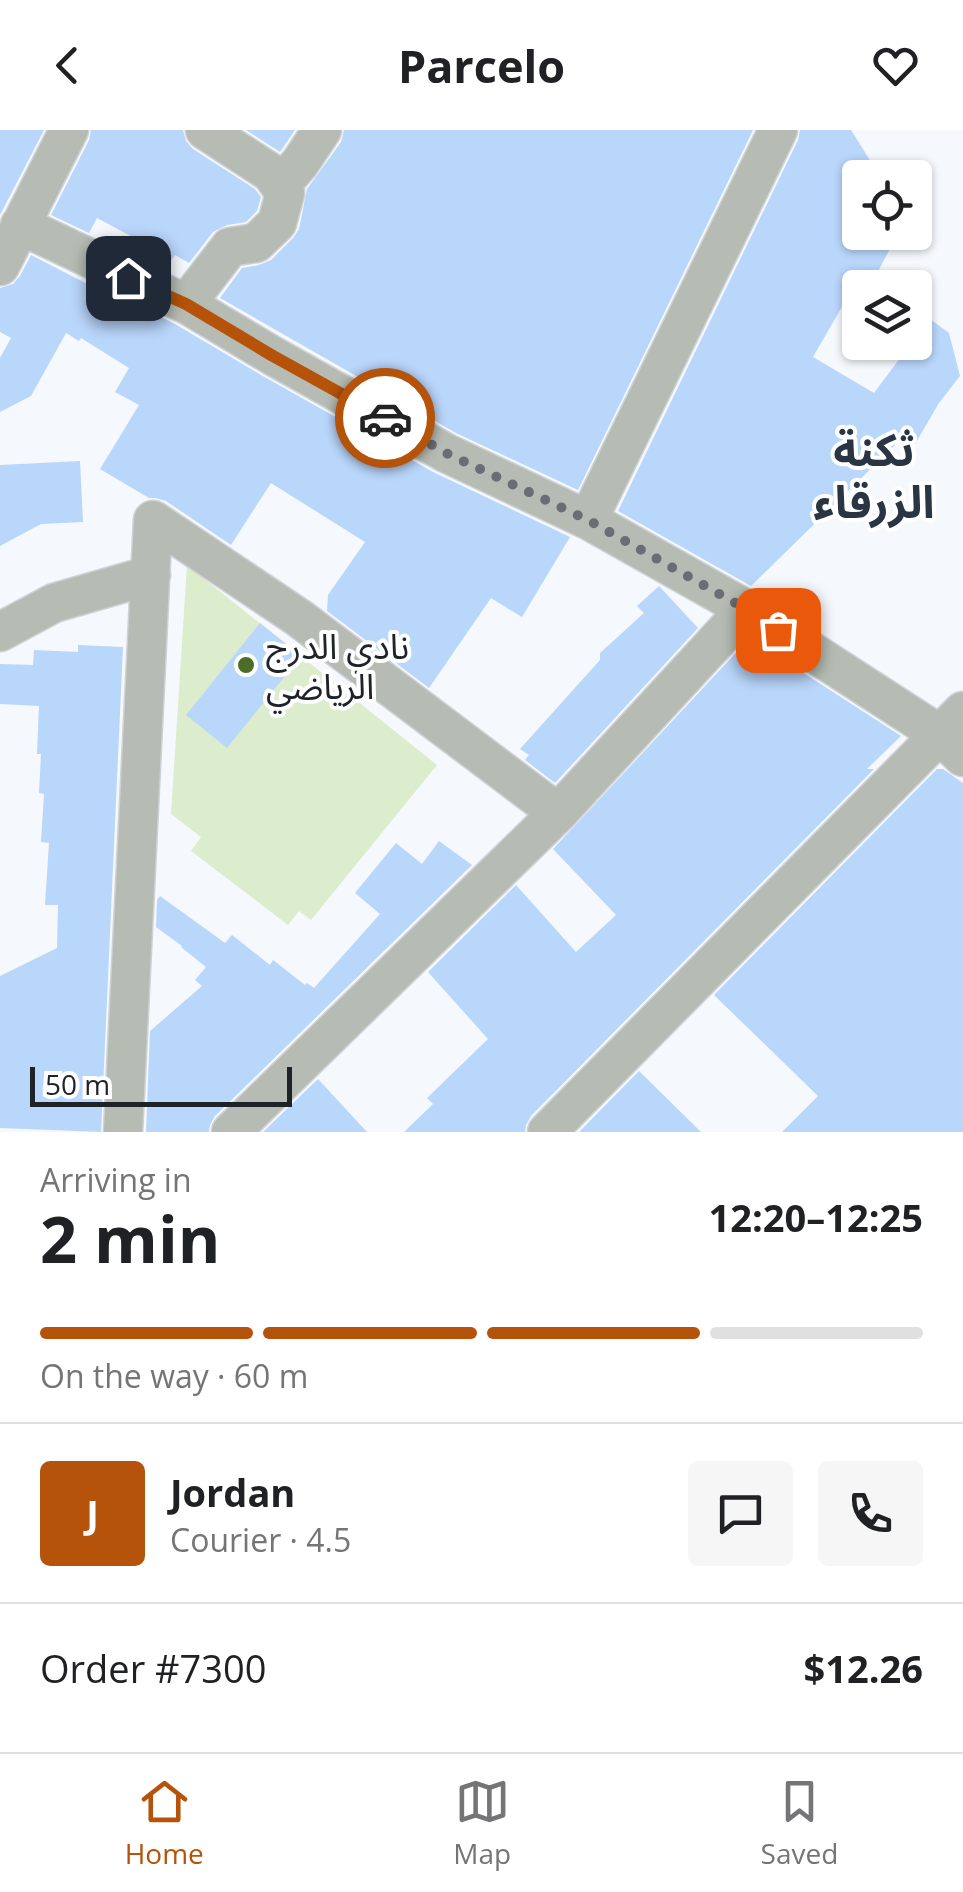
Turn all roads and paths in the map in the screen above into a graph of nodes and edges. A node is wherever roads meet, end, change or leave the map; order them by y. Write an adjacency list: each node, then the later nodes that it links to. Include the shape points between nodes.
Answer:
1 (70, 130): 6 (street)
2 (206, 130): 5 (street)
3 (322, 130): 5 (street)
4 (778, 130): 9 (street)
5 (280, 186): 8 (street, via 286,192 278,223 256,242 230,247)
6 (20, 225): 7 (street); 8 (street)
7 (0, 266)
8 (186, 304): 9 (street, via 446,453)
9 (588, 520): 11 (street)
10 (151, 575): 12 (street, via 54,603); 14 (street, via 153,520 299,618); 15 (street)
11 (746, 609): 13 (street); 14 (street)
12 (0, 632)
13 (955, 734): 17 (street)
14 (558, 813): 16 (street)
15 (123, 1132)
16 (231, 1132)
17 (547, 1132)

